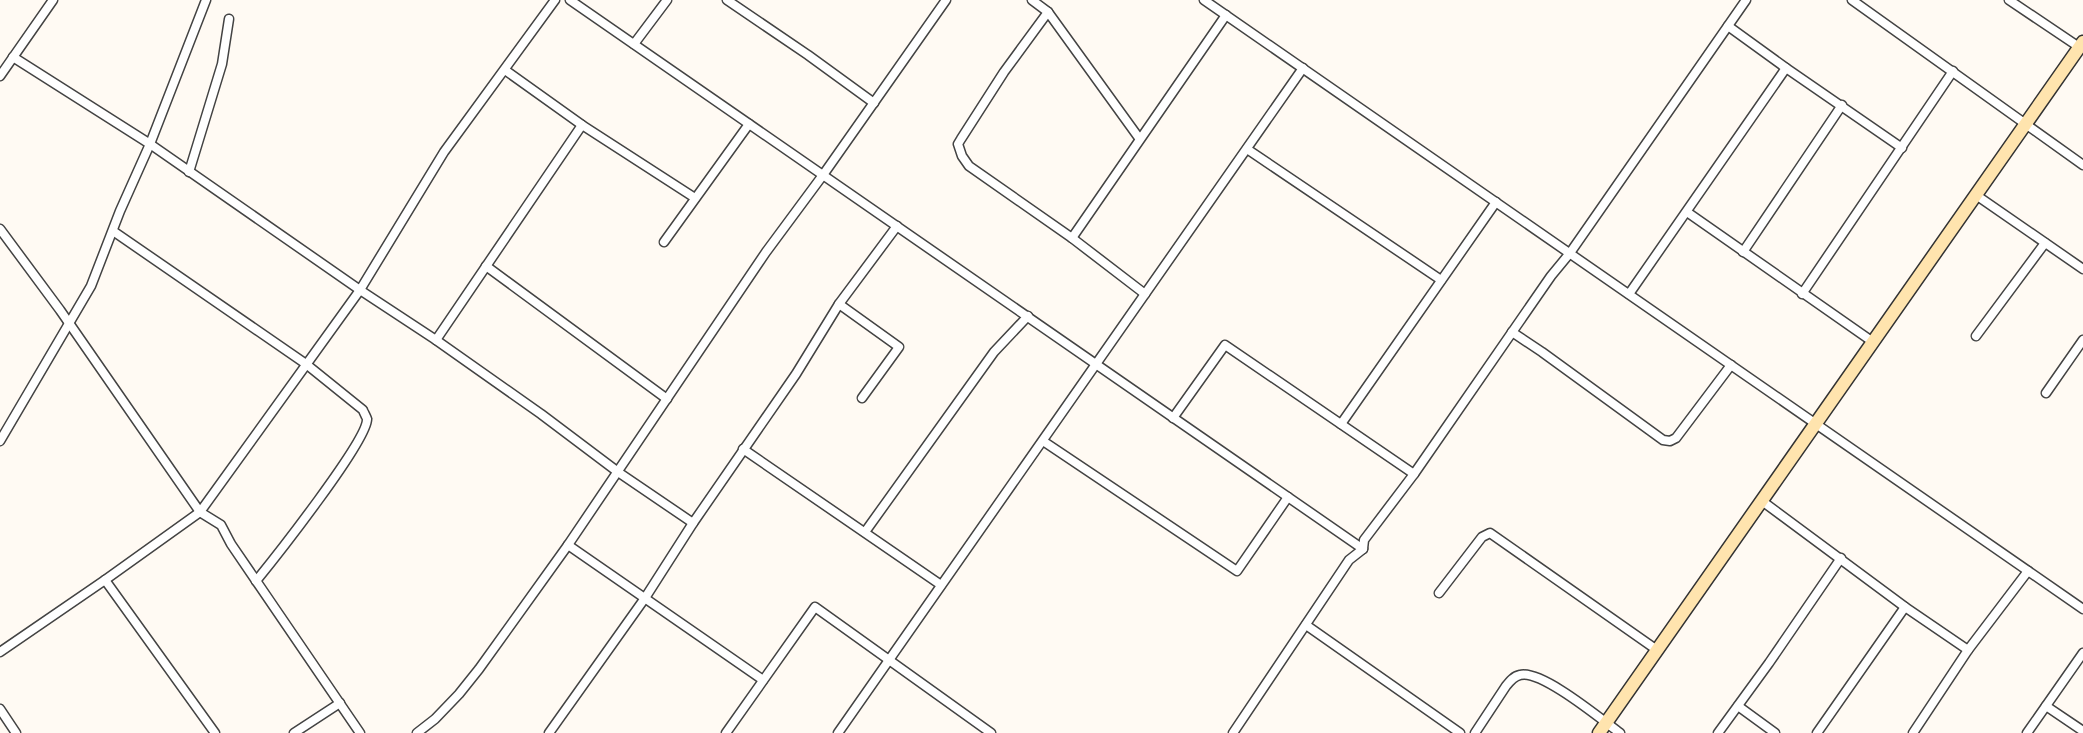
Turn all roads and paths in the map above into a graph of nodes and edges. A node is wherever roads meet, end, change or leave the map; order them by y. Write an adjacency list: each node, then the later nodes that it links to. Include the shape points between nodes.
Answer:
1 (54, 0): 19 (street)
2 (206, 0): 31 (street)
3 (555, 0): 22 (street)
4 (570, 0): 17 (street)
5 (667, 0): 17 (street)
6 (727, 0): 25 (street)
7 (946, 0): 25 (street)
8 (1032, 0): 13 (street)
9 (1204, 0): 14 (street)
10 (1746, 0): 16 (street)
11 (1852, 0): 23 (street)
12 (2009, 0): 18 (street)
13 (1048, 12): 30 (street); 44 (street, via 958,144 969,166)
14 (1226, 15): 20 (street); 30 (street)
15 (229, 19): 35 (street, via 222,64)
16 (1728, 26): 21 (street); 48 (street)
17 (634, 44): 27 (street)
18 (2081, 45): 29 (street)
19 (13, 57): 24 (street); 31 (street)
20 (1303, 68): 33 (street); 39 (street)
21 (1786, 68): 26 (street); 40 (street)
22 (505, 70): 28 (street); 52 (street, via 444,152)
23 (1953, 71): 29 (street); 32 (street)
24 (0, 76)
25 (874, 103): 36 (street)
26 (1842, 105): 32 (street); 47 (street)
27 (749, 124): 36 (street); 38 (street)
28 (582, 125): 38 (street); 49 (street)
29 (2026, 125): 34 (street); 37 (street)
30 (1139, 138): 44 (street)
31 (150, 144): 35 (street); 43 (street)
32 (1902, 148): 55 (street)
33 (1247, 149): 51 (street); 53 (street)
34 (2083, 165)
35 (189, 172): 52 (street)
36 (823, 175): 41 (street); 69 (street, via 766,252)
37 (1976, 195): 46 (street); 63 (street)
38 (695, 198): 45 (street)
39 (1496, 202): 48 (street); 51 (street)
40 (1687, 213): 47 (street); 54 (street)
41 (897, 226): 56 (street); 57 (street)
42 (0, 229): 58 (street)
43 (113, 231): 58 (street, via 91,286); 64 (street)
44 (1072, 238): 53 (street)
45 (664, 242)
46 (2045, 243): 50 (street); 60 (street)
47 (1743, 252): 55 (street)
48 (1570, 253): 54 (street); 59 (street)
49 (486, 266): 61 (street); 69 (street)
50 (2083, 269)
51 (1441, 280): 71 (street)
52 (360, 290): 61 (street); 64 (street)
53 (1145, 294): 65 (street)
54 (1629, 294): 66 (street)
55 (1802, 294): 63 (street)
56 (839, 304): 68 (street, via 899,346); 75 (street)
57 (1028, 316): 65 (street); 82 (street, via 994,352)
58 (69, 322): 73 (street); 80 (street)
59 (1512, 332): 66 (street, via 1663,440 1676,438); 77 (street)
60 (1976, 336)
61 (436, 340): 76 (street)
62 (2083, 340): 67 (street)
63 (1873, 342): 72 (street)
64 (306, 364): 80 (street); 88 (street, via 363,410 367,419 337,473)
65 (1096, 364): 70 (street); 74 (street)
66 (1731, 365): 72 (street)
67 (2046, 393)
68 (862, 398)
69 (668, 399): 76 (street)
70 (1173, 418): 71 (street, via 1225,345); 78 (street)
71 (1341, 424): 77 (street)
72 (1816, 424): 79 (street); 86 (street)
73 (0, 441)
74 (1042, 441): 78 (street, via 1237,571); 89 (street)
75 (743, 449): 81 (street); 82 (street)
76 (618, 472): 81 (street); 83 (street)
77 (1414, 474): 84 (street, via 1364,540)
78 (1288, 497): 84 (street)
79 (1762, 501): 85 (street); 95 (street)
80 (201, 512): 87 (street); 88 (street, via 221,525)
81 (693, 523): 91 (street)
82 (865, 532): 89 (street)
83 (568, 544): 91 (street); 111 (street, via 459,694)
84 (1363, 549): 94 (street, via 1349,560)
85 (1841, 558): 92 (street); 102 (street)
86 (2028, 571): 93 (street); 96 (street)
87 (105, 580): 97 (street); 108 (street)
88 (256, 581): 101 (street)
89 (941, 585): 99 (street)
90 (1439, 593): 95 (street, via 1482,537 1490,533)
91 (645, 598): 100 (street); 112 (street)
92 (1905, 607): 96 (street); 122 (street)
93 (2083, 609)
94 (1306, 625): 116 (street); 117 (street)
95 (1657, 650): 105 (street)
96 (1968, 650): 123 (street)
97 (0, 651)
98 (2083, 653): 103 (street)
99 (889, 661): 100 (street, via 815,607); 114 (street); 115 (street)
100 (763, 680): 113 (street)
101 (340, 703): 109 (street); 110 (street)
102 (1738, 706): 120 (street); 121 (street)
103 (2046, 706): 106 (street); 124 (street)
104 (0, 709): 107 (street)
105 (1602, 728): 118 (street, via 1584,706 1541,679 1521,674 1506,686); 119 (street)
106 (2083, 731)
107 (16, 733)
108 (215, 733)
109 (294, 733)
110 (360, 733)
111 (417, 733)
112 (549, 733)
113 (726, 733)
114 (838, 733)
115 (991, 733)
116 (1233, 733)
117 (1460, 733)
118 (1475, 733)
119 (1620, 733)
120 (1718, 733)
121 (1775, 733)
122 (1817, 733)
123 (1913, 733)
124 (2027, 733)

